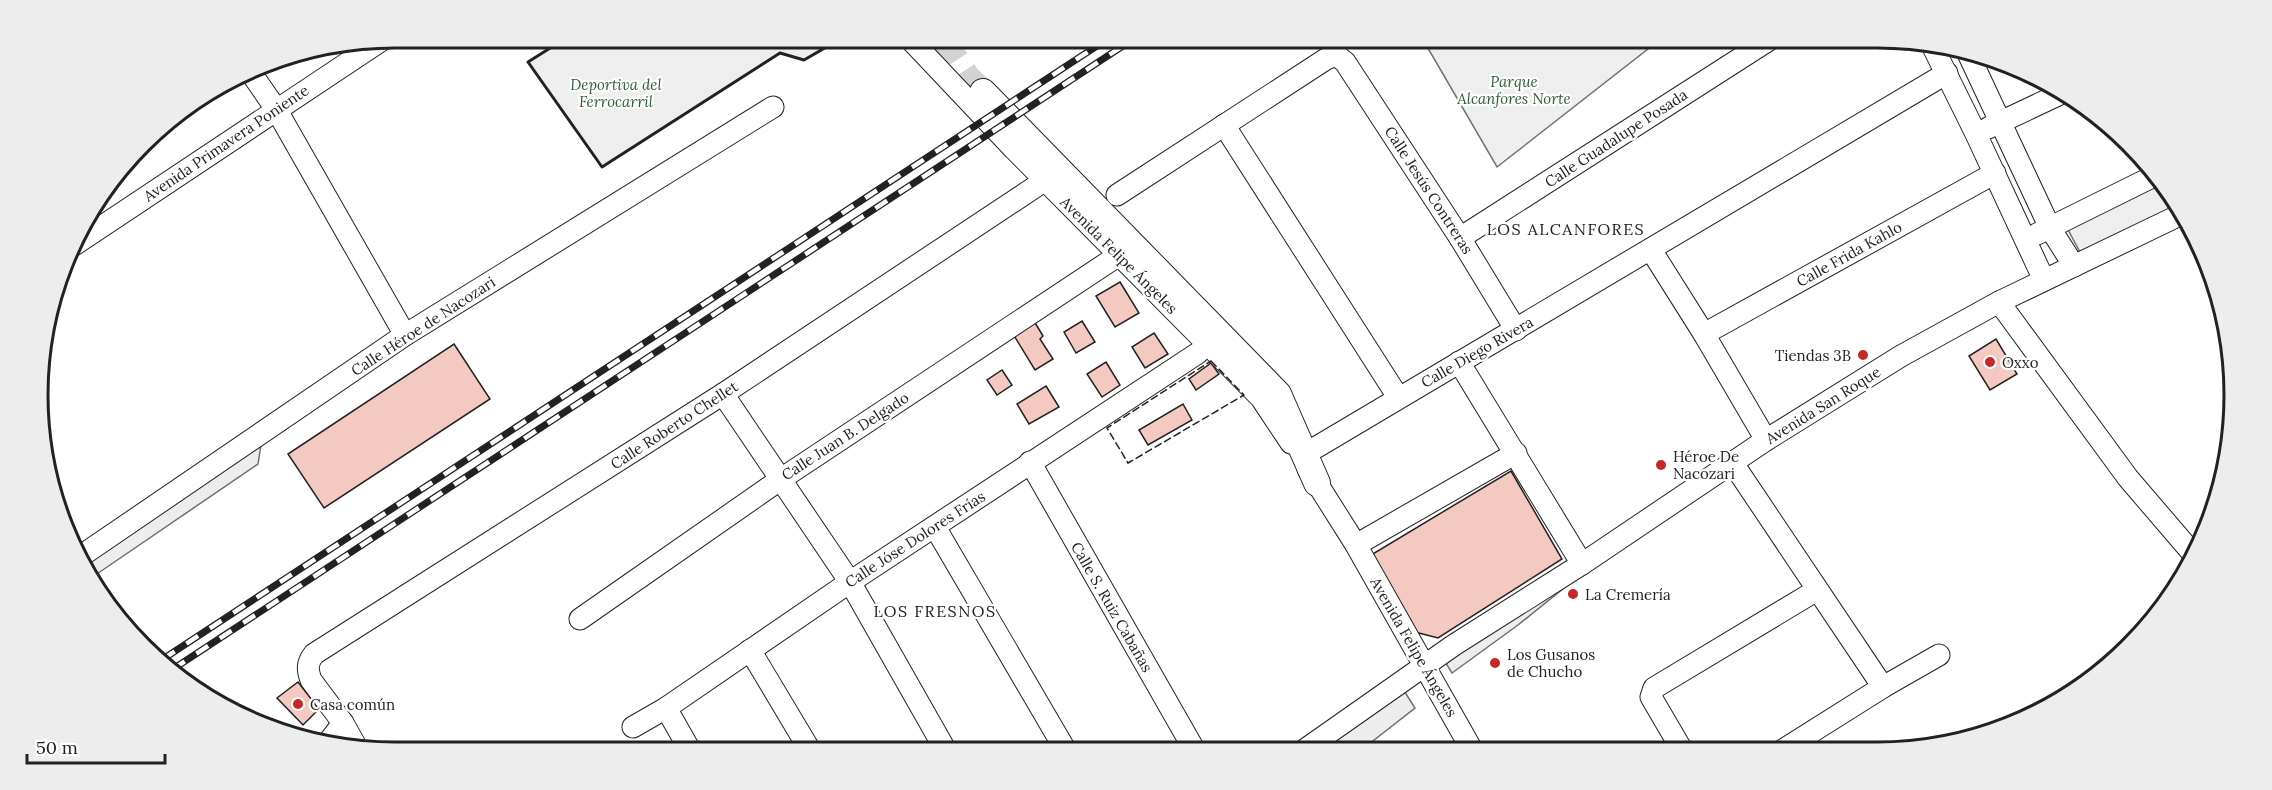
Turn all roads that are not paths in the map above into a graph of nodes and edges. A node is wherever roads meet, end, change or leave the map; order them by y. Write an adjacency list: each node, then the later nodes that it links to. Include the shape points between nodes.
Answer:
1 (918, 48): 42 (street, Avenida Felipe Ángeles, via 1261,398)
2 (1756, 48): 22 (street, Calle Guadalupe Posada)
3 (368, 49): 11 (street, Avenida Primavera Poniente)
4 (1937, 54): 6 (street)
5 (1972, 61): 12 (street)
6 (1947, 73): 14 (street); 24 (street, Calle Diego Rivera)
7 (254, 78): 11 (street)
8 (983, 92): 38 (main road, Avenida Felipe Ángeles, via 1278,394)
9 (2055, 96): 12 (street)
10 (774, 107): 31 (street, Calle Héroe de Nacozari)
11 (276, 109): 21 (street, Avenida Primavera Poniente); 31 (street)
12 (2001, 122): 14 (street); 20 (street)
13 (1224, 124): 18 (street); 22 (street, Calle Jesús Contreras, via 1336,56 1345,62); 35 (street)
14 (1976, 134): 15 (street)
15 (1995, 173): 23 (street); 30 (street, Calle Frida Kahlo)
16 (2148, 179): 20 (street)
17 (1038, 185): 34 (street, Calle Roberto Chellet)
18 (1117, 195)
19 (2175, 217): 26 (street, Avenida San Roque)
20 (2050, 228): 23 (street); 26 (street)
21 (86, 237)
22 (1460, 238): 29 (street, Calle Jesús Contreras)
23 (2026, 240): 27 (street)
24 (1651, 250): 29 (street, Calle Diego Rivera); 30 (street)
25 (1113, 260): 41 (street, Calle Juan B. Delgado)
26 (2074, 266): 27 (street, Avenida San Roque)
27 (2044, 280): 28 (street, Avenida San Roque)
28 (2000, 302): 36 (street, Avenida San Roque, via 1901,356); 45 (street, via 2128,478)
29 (1516, 330): 33 (street, Calle Diego Rivera)
30 (1704, 334): 36 (street)
31 (405, 335): 46 (street, Calle Héroe de Nacozari)
32 (1197, 353): 39 (street, Calle Jóse Dolores Frías)
33 (1460, 362): 35 (street, Calle Diego Rivera); 37 (street)
34 (723, 394): 41 (street); 56 (street, Calle Roberto Chellet, via 314,654 309,661 311,680)
35 (1398, 397): 38 (street, Calle Diego Rivera)
36 (1766, 440): 40 (street, Avenida San Roque)
37 (1516, 453): 44 (street); 47 (street)
38 (1305, 454): 42 (main road, Avenida Felipe Ángeles)
39 (1030, 462): 43 (street, Calle Jóse Dolores Frías); 64 (street, Calle S. Ruiz Cabañas)
40 (1732, 462): 47 (street, Avenida San Roque); 49 (street)
41 (781, 479): 48 (street); 50 (street, Calle Juan B. Delgado)
42 (1317, 483): 44 (street, Avenida Felipe Ángeles)
43 (935, 527): 48 (street, Calle Jóse Dolores Frías); 63 (street)
44 (1356, 545): 53 (street, Avenida Felipe Ángeles)
45 (2188, 548)
46 (86, 552)
47 (1582, 564): 53 (street, Avenida San Roque)
48 (850, 582): 51 (street, Calle Jóse Dolores Frías); 62 (street)
49 (1817, 590): 54 (street); 67 (street, via 1654,688 1651,697)
50 (580, 619)
51 (750, 650): 55 (street, Calle Jóse Dolores Frías); 61 (street)
52 (1940, 655): 54 (street)
53 (1423, 666): 65 (street, Avenida San Roque); 66 (street, Avenida Felipe Ángeles)
54 (1883, 687): 68 (street)
55 (666, 708): 57 (street, Calle Jóse Dolores Frías); 60 (street)
56 (343, 723): 58 (street); 59 (street)
57 (633, 727)
58 (333, 736)
59 (352, 739)
60 (685, 742)
61 (805, 742)
62 (941, 742)
63 (1061, 742)
64 (1190, 742)
65 (1316, 742)
66 (1467, 742)
67 (1677, 742)
68 (1796, 742)

